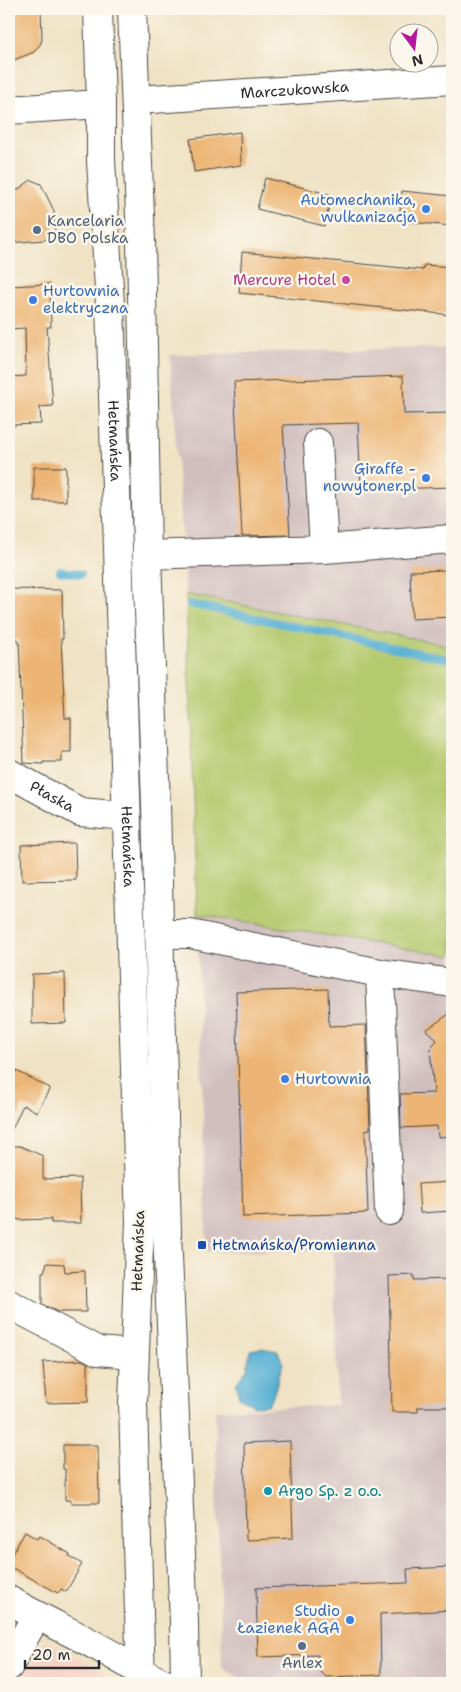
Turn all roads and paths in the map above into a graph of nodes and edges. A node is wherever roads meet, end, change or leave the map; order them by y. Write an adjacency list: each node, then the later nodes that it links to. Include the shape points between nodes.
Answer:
1 (98, 9): 5 (main road, Hetmańska)
2 (132, 9): 4 (main road, Hetmańska)
3 (452, 80): 4 (main road, Marczukowska)
4 (136, 100): 5 (main road, Marczukowska); 8 (main road, Hetmańska)
5 (101, 104): 6 (main road); 7 (main road, Hetmańska)
6 (9, 110)
7 (106, 242): 8 (main road, via 116,234 127,232); 14 (main road, Hetmańska)
8 (141, 242): 12 (main road, Hetmańska)
9 (318, 443): 11 (main road)
10 (452, 539): 11 (main road)
11 (324, 549): 12 (main road)
12 (147, 554): 15 (main road, Hetmańska)
13 (9, 773): 14 (main road, Płaska, via 80,812)
14 (126, 816): 20 (main road, Hetmańska, via 140,1221)
15 (159, 934): 16 (main road, via 190,934); 21 (main road, Hetmańska)
16 (380, 973): 17 (main road); 18 (main road)
17 (452, 983)
18 (389, 1211)
19 (9, 1304): 20 (main road, via 98,1351)
20 (134, 1354): 22 (main road, Hetmańska)
21 (179, 1526): 22 (main road, via 172,1540 158,1546); 27 (main road, Hetmańska)
22 (136, 1536): 26 (main road, Hetmańska)
23 (9, 1600): 24 (main road)
24 (36, 1616): 25 (main road); 26 (main road, via 117,1656)
25 (9, 1666)
26 (148, 1679)
27 (185, 1683)

